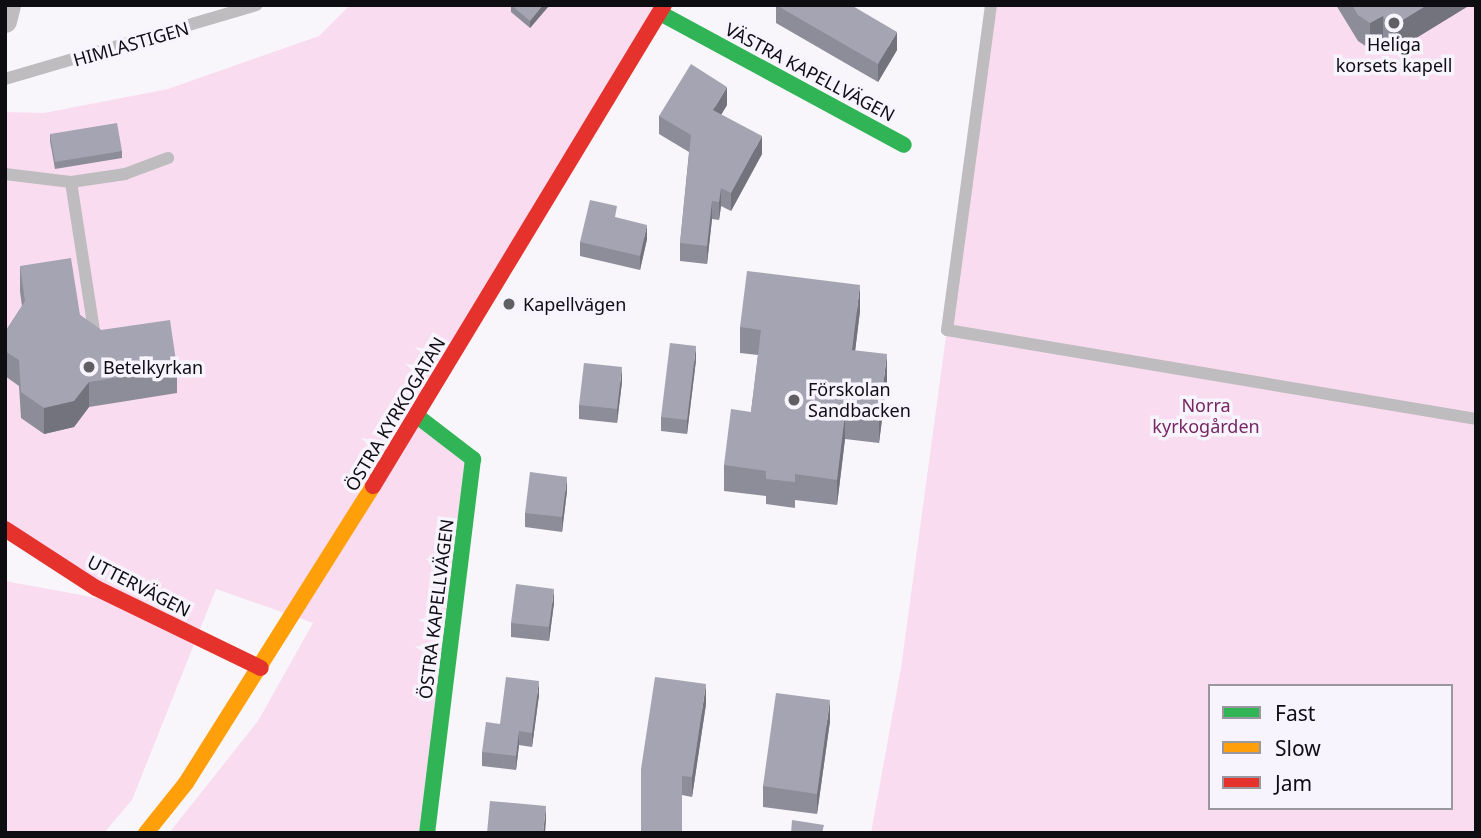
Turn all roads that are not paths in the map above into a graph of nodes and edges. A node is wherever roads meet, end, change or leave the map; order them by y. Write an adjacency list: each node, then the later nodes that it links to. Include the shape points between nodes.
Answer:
1 (9, 5): 5 (street)
2 (256, 5): 6 (lane, HIMLASTIGEN)
3 (991, 5): 13 (lane, via 947,330)
4 (662, 9): 7 (street, VÄSTRA KAPELLVÄGEN); 12 (street, ÖSTRA KYRKOGATAN)
5 (5, 21)
6 (5, 79)
7 (904, 145)
8 (168, 158): 10 (lane, via 125,174)
9 (5, 174): 10 (lane)
10 (71, 182): 11 (lane)
11 (94, 331)
12 (417, 416): 15 (street, ÖSTRA KYRKOGATAN); 17 (street, ÖSTRA KAPELLVÄGEN, via 474,459)
13 (1476, 419)
14 (5, 529): 15 (street, UTTERVÄGEN, via 96,588)
15 (261, 668): 16 (street, ÖSTRA KYRKOGATAN, via 186,783)
16 (146, 833)
17 (427, 833)

